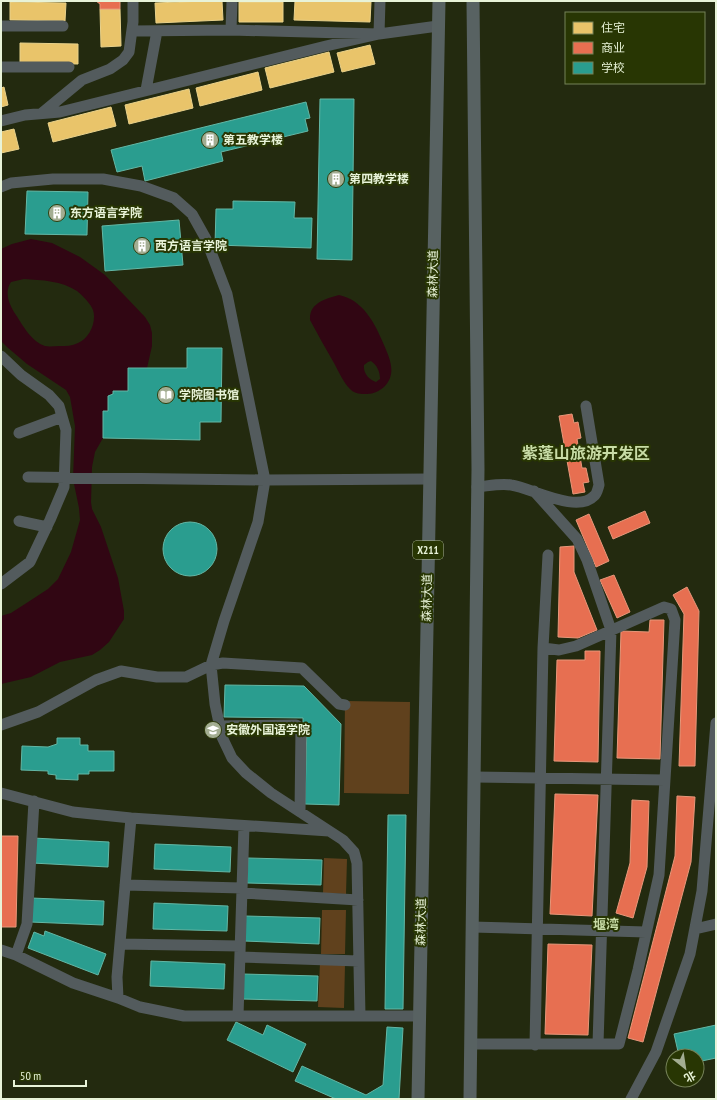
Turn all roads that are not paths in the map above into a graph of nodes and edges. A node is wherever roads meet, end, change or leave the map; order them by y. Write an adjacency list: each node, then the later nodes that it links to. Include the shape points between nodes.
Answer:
1 (133, 1): 10 (street)
2 (232, 1): 9 (street)
3 (380, 1): 12 (street)
4 (439, 1): 8 (main road, 森林大道 / X211)
5 (473, 1): 27 (main road)
6 (1, 26): 7 (street)
7 (63, 26)
8 (438, 26): 12 (street); 25 (main road, 森林大道 / X211)
9 (231, 30): 11 (street); 12 (street)
10 (132, 31): 11 (street); 16 (street, via 129,52 123,60 110,69 82,80)
11 (157, 31): 15 (street)
12 (379, 34): 15 (street)
13 (69, 67): 14 (street)
14 (1, 68)
15 (146, 90): 16 (street, via 60,112)
16 (42, 114): 17 (street)
17 (1, 121)
18 (1, 188): 26 (street, via 11,183 53,179 103,179 141,186 174,198 192,214 206,239 227,294)
19 (1, 356): 21 (street, via 21,375 49,395 59,406)
20 (586, 406): 28 (street, via 600,485 594,496 584,502 563,502)
21 (62, 417): 22 (street); 24 (street, via 66,430)
22 (19, 432)
23 (28, 476): 24 (street)
24 (67, 477): 26 (street); 30 (street)
25 (430, 479): 26 (street); 68 (main road, 森林大道 / X211)
26 (265, 480): 35 (street, via 258,522)
27 (477, 487): 28 (street, via 511,485); 41 (main road)
28 (534, 491): 33 (street, via 577,539 587,560)
29 (19, 522): 30 (street)
30 (47, 528): 32 (street, via 30,562)
31 (548, 555): 34 (street)
32 (1, 584)
33 (610, 630): 34 (street, via 576,646 559,650); 43 (street); 44 (street, via 664,607 671,609 675,620)
34 (544, 648): 42 (street)
35 (211, 665): 36 (street, via 223,663 302,668 339,704); 38 (street, via 186,677 157,677 121,671 96,680 38,712); 39 (street)
36 (345, 705)
37 (716, 723): 40 (street)
38 (1, 725)
39 (220, 726): 47 (street, via 232,758 271,793); 47 (street, via 296,725 301,728)
40 (715, 743): 57 (street, via 702,891)
41 (474, 777): 42 (street); 55 (main road)
42 (541, 778): 43 (street); 56 (street)
43 (606, 780): 44 (street); 58 (street)
44 (665, 780): 59 (street, via 660,875)
45 (1, 793): 46 (street)
46 (34, 801): 48 (street, via 73,812); 63 (street, via 27,924)
47 (300, 812): 50 (street)
48 (131, 818): 49 (street); 51 (street)
49 (244, 826): 50 (street); 52 (street)
50 (330, 831): 53 (street, via 354,852 357,863)
51 (125, 885): 52 (street); 60 (street)
52 (242, 891): 53 (street); 62 (street)
53 (358, 900): 64 (street)
54 (716, 924): 57 (street)
55 (472, 927): 56 (street); 69 (main road)
56 (537, 928): 58 (street); 71 (street)
57 (695, 929): 74 (street, via 690,954 656,1052)
58 (602, 930): 59 (street); 70 (street)
59 (646, 932): 70 (street, via 619,1044)
60 (120, 944): 62 (street); 65 (street)
61 (1, 950): 63 (street)
62 (240, 951): 64 (street); 66 (street)
63 (16, 955): 65 (street, via 73,983)
64 (359, 961): 67 (street)
65 (118, 998): 66 (street, via 140,1008 184,1016)
66 (238, 1016): 67 (street)
67 (360, 1016): 68 (street)
68 (420, 1016): 72 (main road, 森林大道 / X211)
69 (471, 1044): 71 (street); 73 (main road)
70 (598, 1044): 71 (street)
71 (535, 1045)
72 (418, 1099)
73 (470, 1099)
74 (631, 1099)

